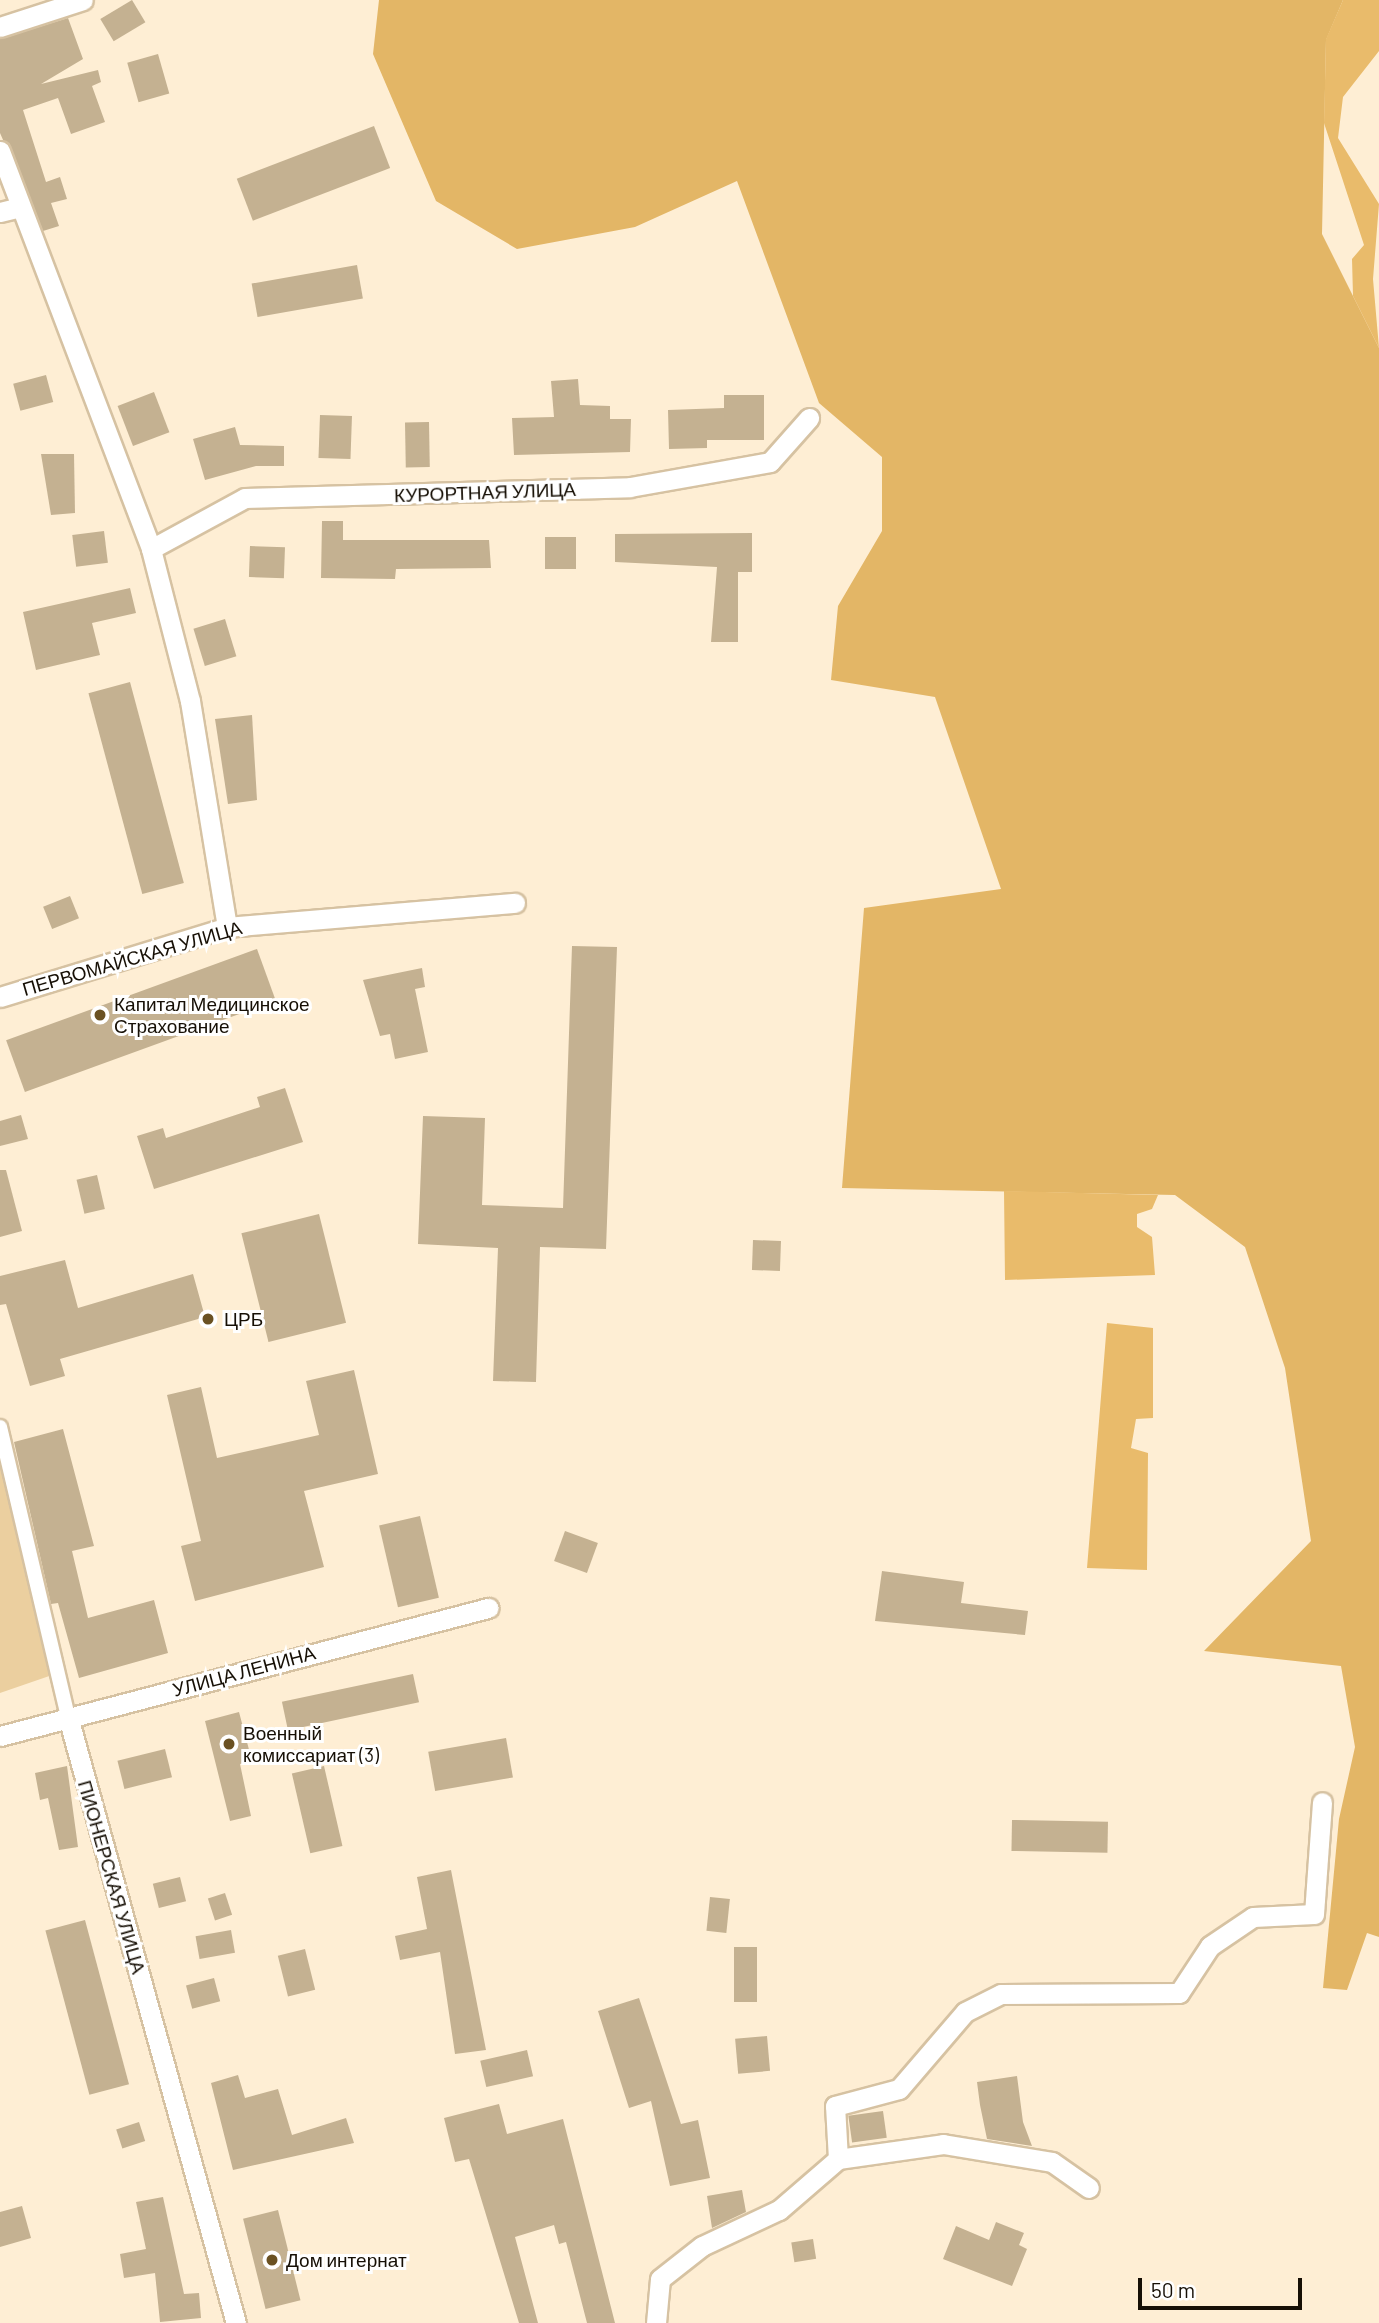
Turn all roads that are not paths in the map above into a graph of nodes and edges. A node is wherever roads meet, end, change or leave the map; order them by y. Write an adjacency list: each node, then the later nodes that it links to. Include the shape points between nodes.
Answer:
1 (83, 0): 2 (street)
2 (0, 27)
3 (0, 151): 4 (street)
4 (20, 206): 5 (street); 7 (street)
5 (0, 212)
6 (809, 418): 7 (street, КУРОРТНАЯ УЛИЦА, via 769,462 630,487 245,498)
7 (151, 549): 9 (street, via 190,701)
8 (515, 903): 9 (street, ПЕРВОМАЙСКАЯ УЛИЦА)
9 (227, 927): 10 (street, ПЕРВОМАЙСКАЯ УЛИЦА)
10 (0, 997)
11 (0, 1427): 13 (street, ПИОНЕРСКАЯ УЛИЦА)
12 (488, 1608): 13 (street, УЛИЦА ЛЕНИНА)
13 (68, 1717): 14 (street, УЛИЦА ЛЕНИНА); 18 (street, ПИОНЕРСКАЯ УЛИЦА)
14 (0, 1736)
15 (1322, 1802): 16 (street, via 1314,1914 1253,1917 1210,1946 1179,1993 1001,1994 965,2012 900,2089 835,2106)
16 (838, 2159): 17 (street, via 943,2144 1052,2162); 19 (street, via 779,2210 702,2246 660,2279)
17 (1089, 2188)
18 (236, 2323)
19 (656, 2323)

